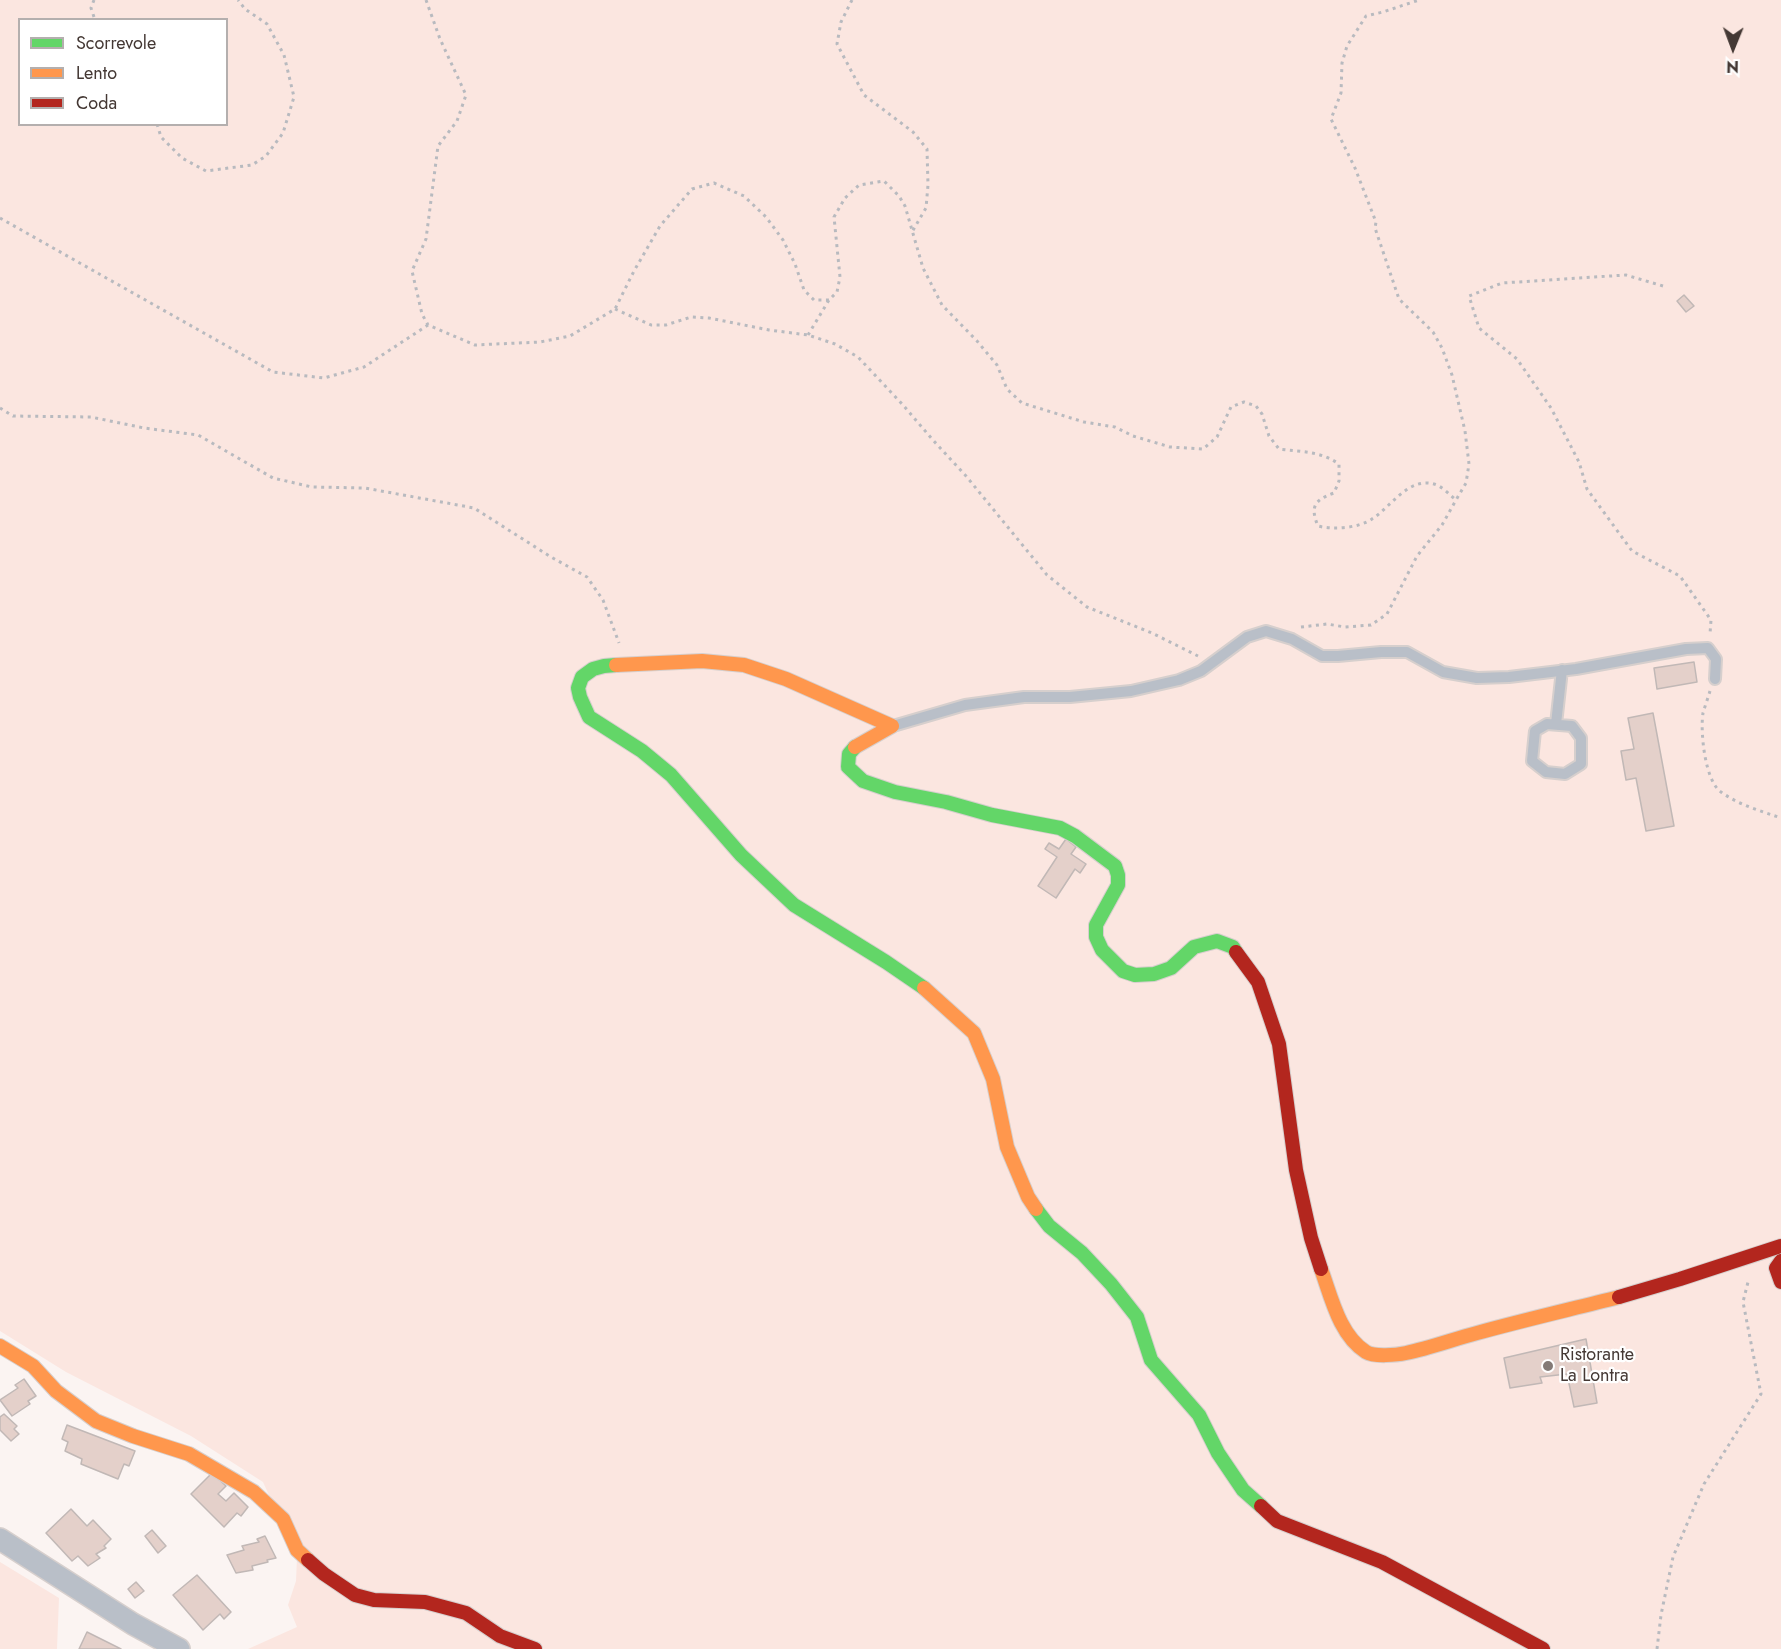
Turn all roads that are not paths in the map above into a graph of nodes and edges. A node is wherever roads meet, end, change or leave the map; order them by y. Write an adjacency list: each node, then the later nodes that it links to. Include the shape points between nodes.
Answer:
1 (1562, 670): 2 (lane, via 1708,648 1716,659); 3 (lane); 4 (lane, via 1477,678 1443,672 1407,652 1322,656 1292,639 1266,631 1247,637 1201,671 1179,680 1131,691 1070,698 1012,698 965,705)
2 (1715, 679)
3 (1556, 724): 3 (lane, via 1572,726 1581,738 1581,764 1565,774 1546,772 1532,761 1535,731)
4 (892, 726): 5 (street, via 849,754 848,767 863,781 895,792 1060,828 1115,866 1118,885 1096,924 1096,937 1102,950 1123,971 1154,974 1171,968 1194,947 1217,941 1233,947 1258,982 1279,1044 1296,1170 1311,1238 1346,1331 1368,1354 1407,1353 1622,1296); 12 (street, via 786,679 744,665 702,661 604,666 582,677 578,688 589,717 642,751 671,776 741,855 794,905 927,990 974,1033 993,1078 1007,1147 1028,1197 1049,1226 1082,1253 1137,1317 1151,1360 1199,1415 1243,1490 1277,1521 1382,1562)
5 (1781, 1246)
6 (1781, 1261): 7 (street, via 1776,1268)
7 (1781, 1282)
8 (0, 1346): 11 (street, via 33,1366 96,1421 189,1454 254,1492 283,1519 297,1550 355,1595 374,1600 425,1602 466,1613 500,1636)
9 (0, 1539): 10 (street)
10 (179, 1649)
11 (535, 1649)
12 (1543, 1649)

